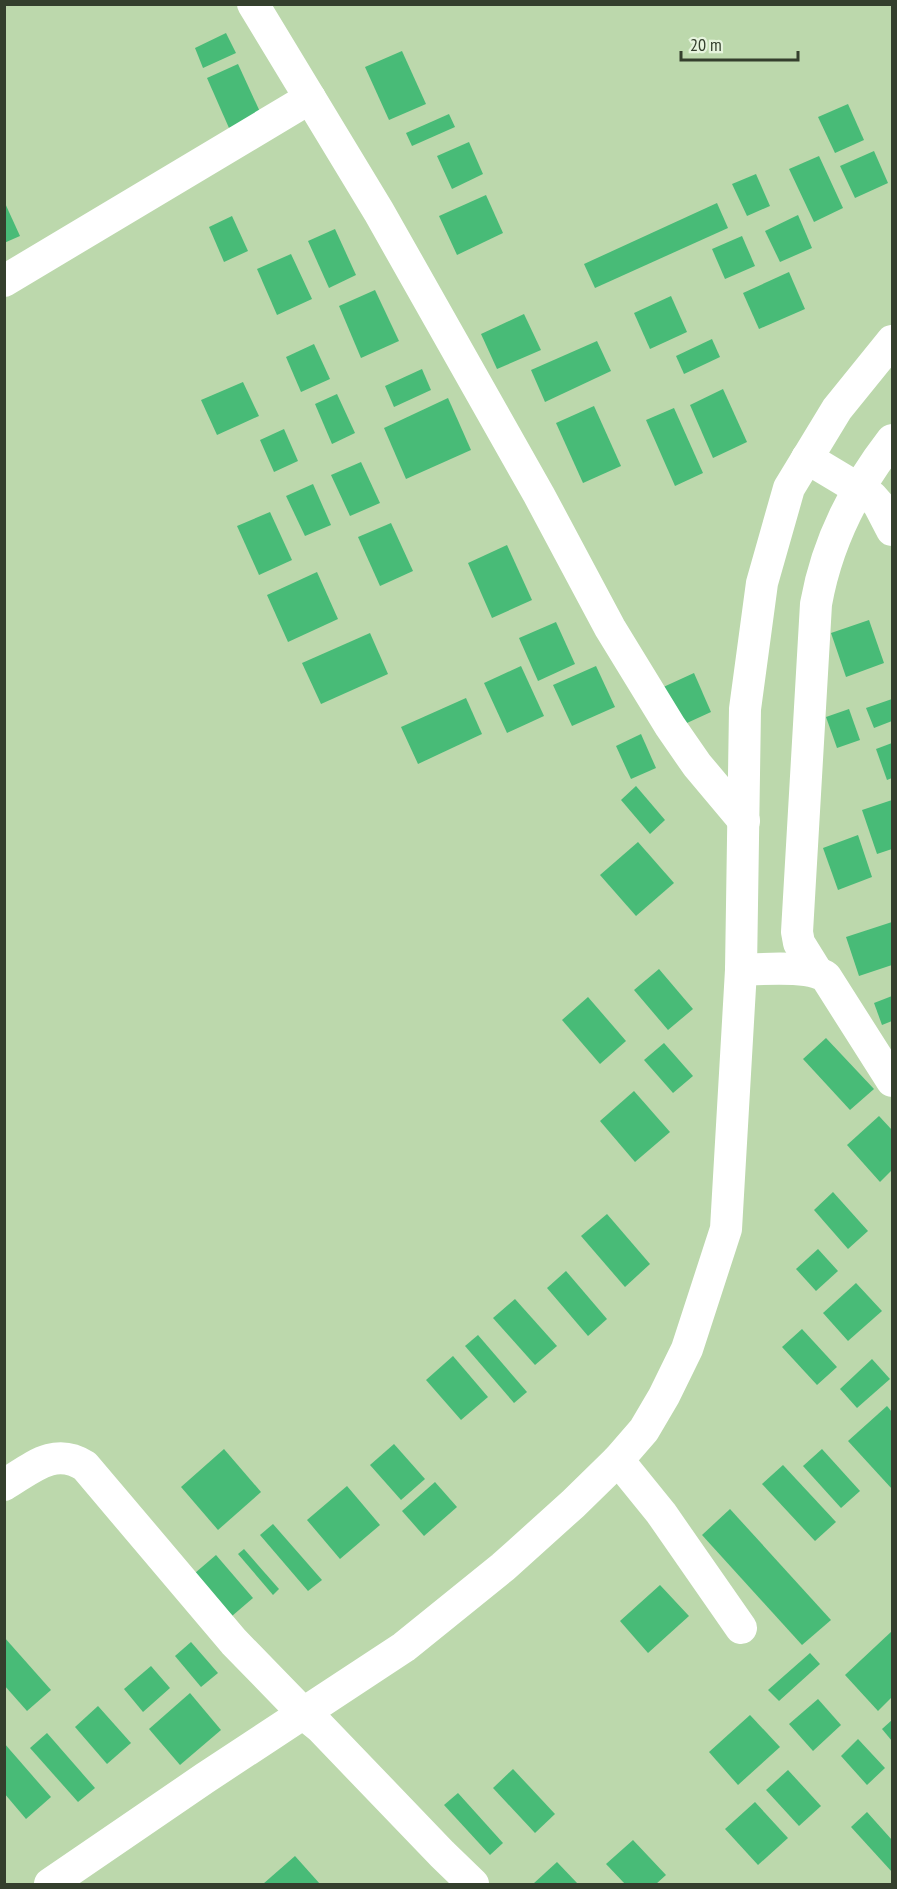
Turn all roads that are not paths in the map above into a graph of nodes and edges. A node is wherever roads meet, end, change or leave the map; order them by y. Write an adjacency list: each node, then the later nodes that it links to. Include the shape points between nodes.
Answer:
1 (253, 4): 2 (street)
2 (310, 98): 3 (street); 9 (street, via 385,222 610,628 697,765)
3 (4, 281)
4 (892, 341): 6 (street, via 837,410)
5 (892, 440): 7 (street)
6 (811, 460): 7 (street); 9 (street, via 789,488 762,583 745,709)
7 (853, 485): 8 (street, via 879,505); 11 (street, via 820,580 816,604 797,932)
8 (892, 530)
9 (744, 821): 10 (street)
10 (745, 970): 11 (street); 13 (street, via 726,1228 687,1349 664,1396)
11 (802, 971): 12 (street, via 826,977)
12 (892, 1081)
13 (621, 1466): 15 (street, via 661,1513); 16 (street, via 503,1567)
14 (4, 1485): 16 (street, via 56,1457 85,1466 234,1642)
15 (741, 1628)
16 (312, 1720): 17 (street, via 205,1778); 18 (street)
17 (50, 1884)
18 (473, 1884)

